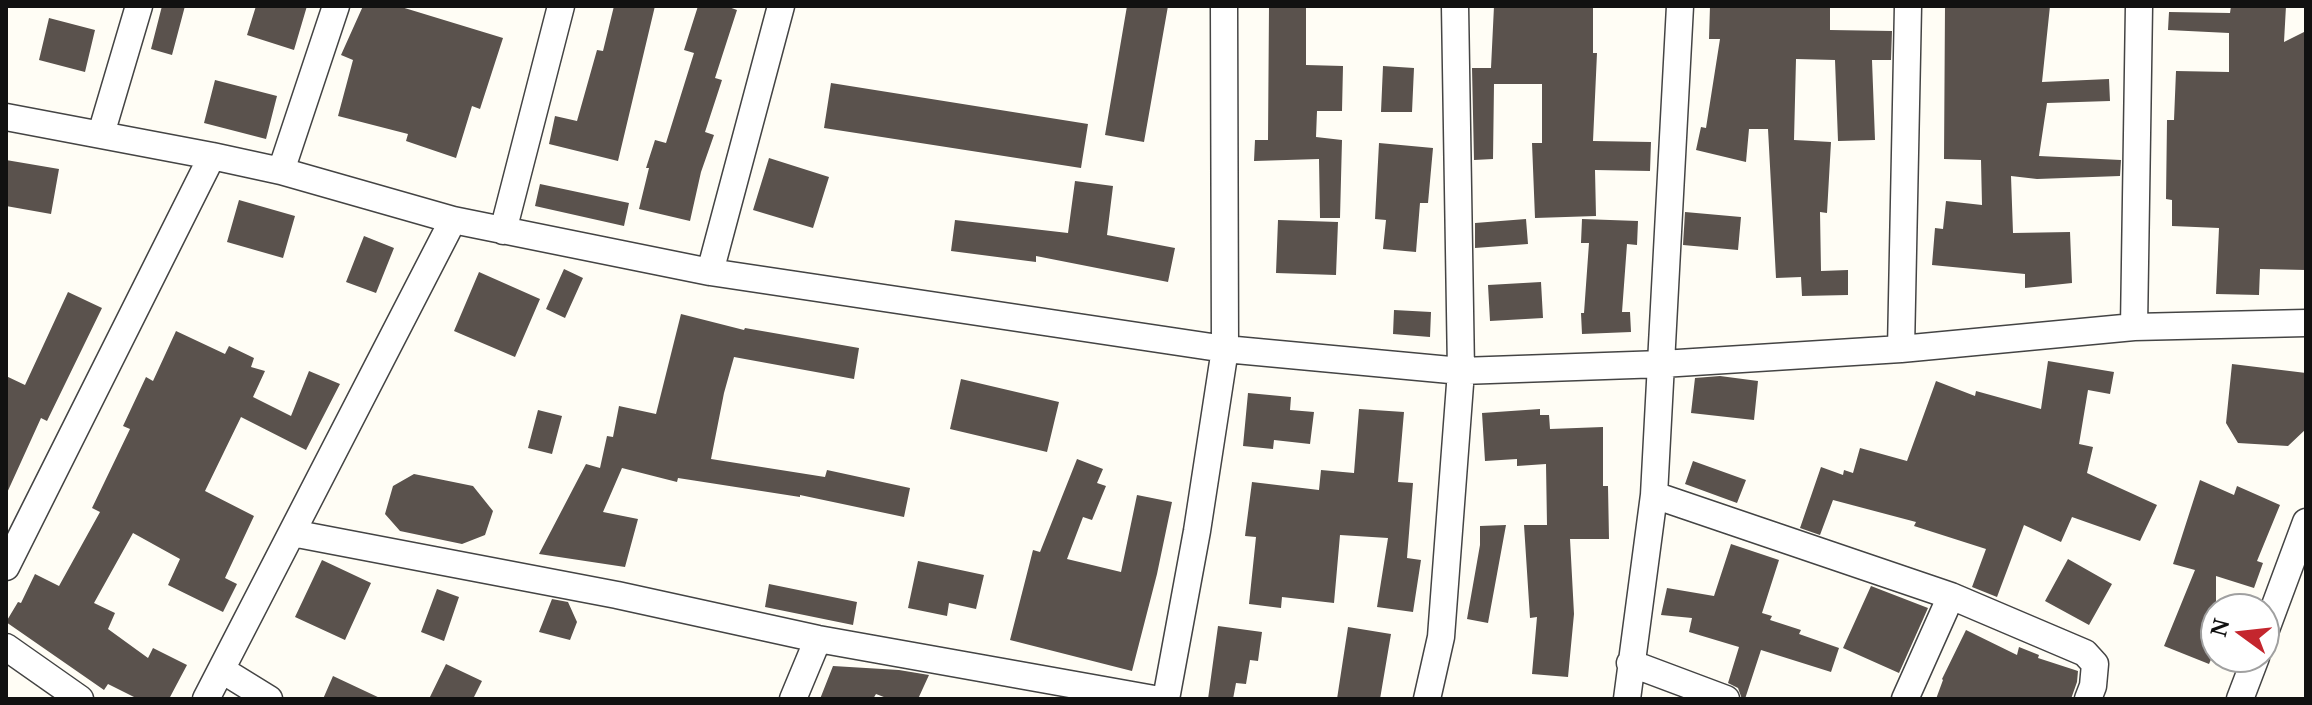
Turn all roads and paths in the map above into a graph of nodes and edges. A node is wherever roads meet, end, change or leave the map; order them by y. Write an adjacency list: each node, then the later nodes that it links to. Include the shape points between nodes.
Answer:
1 (139, 6): 11 (street)
2 (336, 6): 13 (street)
3 (561, 6): 15 (street)
4 (781, 6): 16 (street)
5 (1224, 6): 19 (street)
6 (1455, 6): 22 (street)
7 (1680, 6): 21 (street)
8 (1908, 6): 20 (street)
9 (2139, 6): 18 (street)
10 (6, 117): 11 (street)
11 (101, 134): 12 (street)
12 (212, 156): 13 (street); 26 (street)
13 (281, 171): 14 (street)
14 (453, 220): 15 (street); 25 (street)
15 (503, 231): 16 (street)
16 (710, 272): 19 (street)
17 (2306, 323): 18 (street)
18 (2134, 327): 20 (street)
19 (1225, 349): 22 (street); 39 (street)
20 (1901, 349): 21 (street)
21 (1662, 364): 22 (street); 23 (street)
22 (1461, 371): 40 (street, via 1441,637)
23 (1654, 495): 28 (street); 31 (street)
24 (2306, 522): 27 (street)
25 (292, 533): 29 (street); 32 (street)
26 (6, 567)
27 (2280, 593)
28 (1951, 596): 43 (street); 44 (street, via 2085,653 2095,664)
29 (818, 639): 37 (street); 38 (street)
30 (6, 647): 34 (street)
31 (1630, 663): 41 (street); 42 (street)
32 (222, 670): 35 (street); 36 (street)
33 (2250, 673): 45 (street)
34 (80, 699)
35 (206, 699)
36 (269, 699)
37 (793, 699)
38 (1154, 699)
39 (1166, 699)
40 (1427, 699)
41 (1627, 699)
42 (1726, 699)
43 (1905, 699)
44 (2088, 699)
45 (2240, 699)

